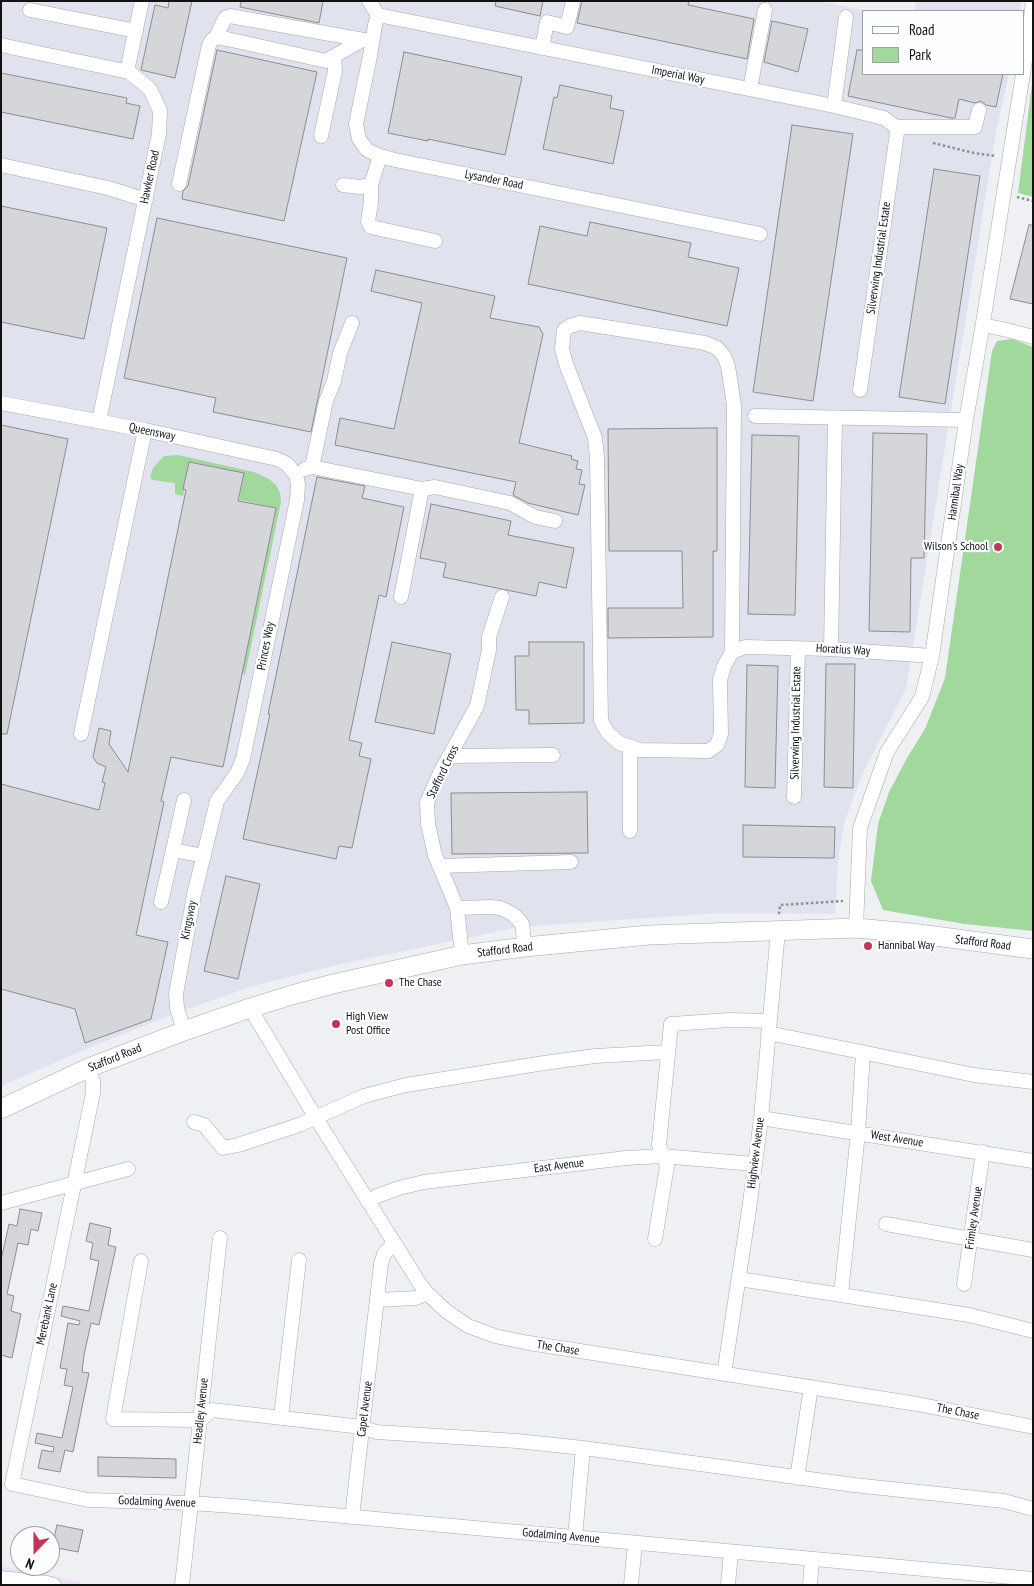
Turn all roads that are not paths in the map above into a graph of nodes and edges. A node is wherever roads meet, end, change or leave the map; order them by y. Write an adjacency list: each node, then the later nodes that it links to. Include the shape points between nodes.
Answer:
1 (142, 1): 9 (street)
2 (369, 1): 7 (street)
3 (573, 1): 13 (street, via 567,27 547,22)
4 (1032, 1): 15 (street, Hannibal Way)
5 (30, 10): 9 (street)
6 (765, 10): 18 (street)
7 (378, 15): 11 (street, Lysander Road); 13 (street, Imperial Way)
8 (846, 18): 19 (street)
9 (136, 31): 16 (street)
10 (216, 37): 11 (street, via 225,18 230,16); 14 (street, via 326,61); 25 (street, via 209,45)
11 (367, 41): 14 (street); 23 (street, Lysander Road, via 356,124 359,139 367,150)
12 (1, 45): 16 (street, Hawker Road)
13 (542, 48): 18 (street, Imperial Way)
14 (334, 56): 22 (street, via 335,71)
15 (1024, 67)
16 (128, 71): 28 (street, Hawker Road, via 150,89 160,111 159,134)
17 (1023, 75): 32 (street, Hannibal Way)
18 (750, 89): 19 (street, Imperial Way)
19 (834, 106): 21 (street, Imperial Way, via 884,118)
20 (979, 110): 21 (street, Imperial Way, via 975,127)
21 (896, 127): 34 (street, Silverwing Industrial Estate)
22 (321, 136)
23 (380, 156): 27 (street); 29 (street, Lysander Road)
24 (1, 165): 28 (street, via 108,188)
25 (179, 184)
26 (343, 185): 27 (street)
27 (371, 185): 30 (street, via 368,221 371,227)
28 (146, 200): 39 (street, Hawker Road)
29 (760, 234)
30 (434, 241)
31 (352, 322): 41 (street, via 326,401)
32 (983, 325): 33 (street); 38 (street, Hannibal Way)
33 (1033, 337)
34 (860, 390)
35 (1, 403): 39 (street, Queensway)
36 (755, 416): 37 (street)
37 (836, 418): 38 (street); 48 (street)
38 (966, 420): 50 (street, Hannibal Way)
39 (99, 422): 40 (street, Queensway)
40 (145, 430): 42 (street, Queensway, via 277,459 287,464); 51 (street)
41 (312, 467): 42 (street); 43 (street)
42 (296, 475): 57 (street, Princes Way, via 297,500 243,759)
43 (422, 489): 44 (street, via 434,487 510,503 535,517); 45 (street)
44 (555, 521)
45 (401, 597)
46 (502, 598): 54 (street, Stafford Cross, via 489,637 477,706)
47 (798, 649): 48 (street, Horatius Way); 49 (street, Horatius Way, via 745,647); 55 (street, Silverwing Industrial Estate)
48 (832, 649): 50 (street, Horatius Way)
49 (732, 652): 52 (street, via 720,680 721,734 717,745 708,751); 52 (street, via 734,405 724,356 718,348 705,343 580,323 570,326 564,330 562,349 595,438 597,457 601,721 608,733)
50 (932, 656): 65 (street, Hannibal Way, via 922,697 886,752 860,828)
51 (81, 734)
52 (630, 748): 58 (street)
53 (553, 755): 54 (street)
54 (449, 756): 62 (street, Stafford Cross, via 427,802 428,824)
55 (794, 797)
56 (184, 800): 59 (street)
57 (214, 810): 60 (street, Kingsway)
58 (630, 831)
59 (173, 850): 60 (street); 63 (street)
60 (204, 856): 72 (street, Kingsway, via 176,994)
61 (571, 862): 62 (street)
62 (439, 866): 64 (street, Stafford Cross)
63 (160, 902)
64 (457, 908): 67 (street, via 492,907 507,911 522,924); 69 (street, Stafford Cross)
65 (856, 928): 66 (main road, Stafford Road); 68 (main road, Stafford Road)
66 (778, 930): 67 (main road, Stafford Road, via 649,935); 71 (street, Highview Avenue)
67 (526, 947): 69 (main road, Stafford Road)
68 (1033, 949)
69 (462, 955): 70 (main road, Stafford Road, via 324,986)
70 (250, 1008): 72 (main road, Stafford Road); 78 (street, The Chase)
71 (768, 1027): 73 (street, via 730,1020 674,1023 670,1024); 74 (street); 79 (street, Highview Avenue)
72 (184, 1031): 75 (main road, Stafford Road)
73 (667, 1052): 78 (street, via 578,1059 406,1086 364,1096); 83 (street, via 659,1145)
74 (863, 1052): 76 (street, via 974,1075); 81 (street)
75 (88, 1068): 77 (main road, Stafford Road); 87 (street, Merebank Lane, via 94,1085)
76 (1033, 1082)
77 (1, 1109)
78 (316, 1118): 80 (street, via 224,1148 204,1125); 88 (street, The Chase)
79 (761, 1118): 81 (street, West Avenue); 85 (street, Highview Avenue)
80 (194, 1122)
81 (858, 1133): 82 (street, West Avenue); 101 (street)
82 (984, 1152): 84 (street, West Avenue); 92 (street, Frimley Avenue)
83 (662, 1156): 85 (street, East Avenue); 88 (street, East Avenue, via 424,1182 393,1190); 93 (street, via 667,1166)
84 (1033, 1162)
85 (754, 1164): 98 (street, Highview Avenue)
86 (128, 1169): 87 (street)
87 (74, 1182): 89 (street); 112 (street, Merebank Lane)
88 (368, 1202): 94 (street, The Chase)
89 (1, 1203)
90 (886, 1224): 92 (street)
91 (220, 1238): 107 (street, Headley Avenue)
92 (971, 1238): 95 (street); 99 (street, Frimley Avenue)
93 (655, 1239)
94 (394, 1244): 100 (street, The Chase); 102 (street, Capel Avenue, via 382,1257)
95 (1033, 1250)
96 (299, 1260): 106 (street)
97 (141, 1261): 107 (street, via 113,1419)
98 (739, 1279): 101 (street); 104 (street, Highview Avenue)
99 (964, 1284)
100 (427, 1293): 102 (street, via 416,1298); 104 (street, The Chase, via 468,1326 495,1336)
101 (841, 1294): 103 (street, via 969,1315)
102 (377, 1300): 108 (street, Capel Avenue)
103 (1033, 1331)
104 (724, 1374): 105 (street, The Chase)
105 (811, 1388): 109 (street, The Chase, via 917,1404); 111 (street)
106 (281, 1417): 107 (street, via 212,1410); 108 (street)
107 (200, 1420): 114 (street, Headley Avenue)
108 (362, 1427): 110 (street, via 376,1432); 116 (street, Capel Avenue)
109 (1033, 1427)
110 (583, 1448): 111 (street); 117 (street)
111 (797, 1478): 115 (street, via 1004,1501)
112 (7, 1484): 113 (street, Merebank Lane)
113 (88, 1500): 114 (street, Godalming Avenue)
114 (190, 1503): 116 (street, Godalming Avenue); 125 (street, Headley Avenue)
115 (1033, 1509)
116 (352, 1517): 117 (street, Godalming Avenue)
117 (575, 1537): 118 (street, Godalming Avenue)
118 (635, 1543): 119 (street, Godalming Avenue); 126 (street)
119 (731, 1552): 120 (street, Godalming Avenue); 127 (street)
120 (812, 1559): 123 (street, Godalming Avenue); 128 (street)
121 (1, 1578): 124 (street)
122 (1033, 1579): 123 (street, Godalming Avenue)
123 (992, 1580)
124 (54, 1585)
125 (182, 1585)
126 (631, 1585)
127 (728, 1585)
128 (810, 1585)

